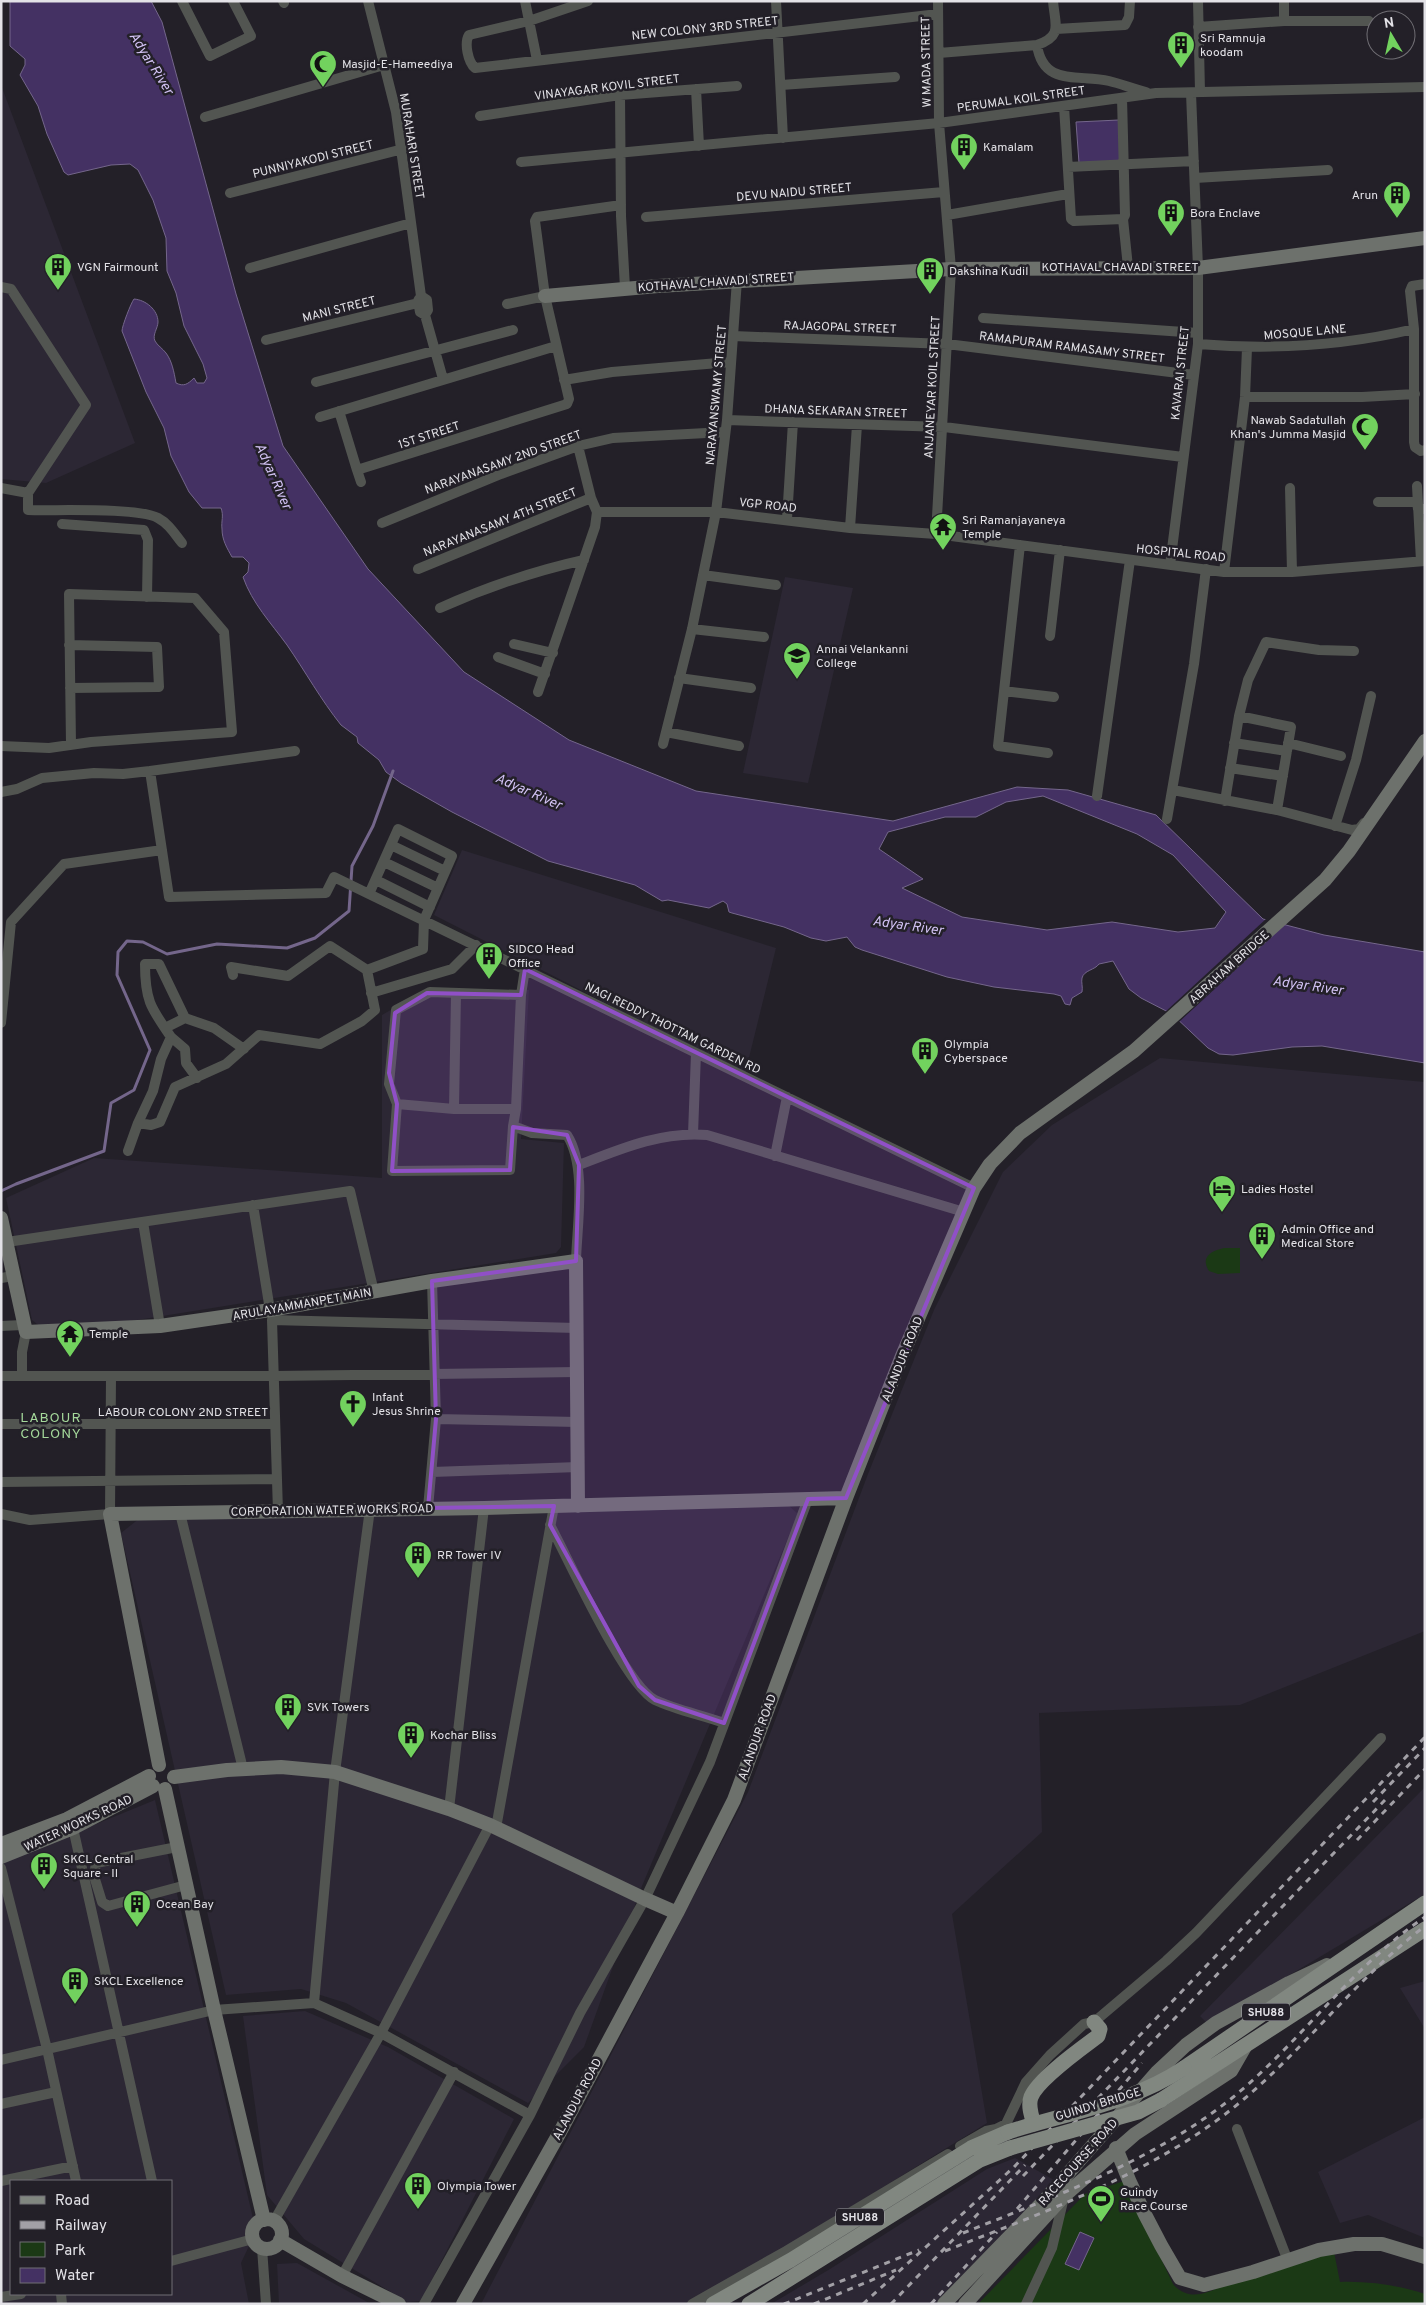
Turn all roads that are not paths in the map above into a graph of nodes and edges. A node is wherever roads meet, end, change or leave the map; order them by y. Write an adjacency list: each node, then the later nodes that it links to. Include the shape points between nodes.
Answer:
1 (182, 1): 2 (street, via 210,56 251,36)
2 (233, 1)
3 (368, 1): 22 (street, MURAHARI STREET)
4 (525, 1): 13 (street)
5 (588, 1): 13 (street)
6 (776, 1): 18 (street)
7 (938, 1): 12 (street, W MADA STREET)
8 (1053, 1): 17 (street)
9 (1130, 1): 17 (street, via 1125,25)
10 (1198, 1): 16 (street, KAVARAI STREET)
11 (1284, 1): 14 (street)
12 (938, 14): 18 (street, NEW COLONY 3RD STREET); 20 (street, W MADA STREET)
13 (529, 21): 21 (street); 21 (street, NEW COLONY 3RD STREET, via 469,36 466,41 471,64 475,68)
14 (1284, 21): 15 (street); 16 (street)
15 (1366, 21)
16 (1198, 27): 28 (street, KAVARAI STREET)
17 (1056, 29): 19 (street, via 1055,36)
18 (778, 32): 21 (street, NEW COLONY 3RD STREET); 24 (street)
19 (1037, 46): 20 (street); 29 (street, via 1044,66 1053,73 1108,81 1129,89)
20 (939, 53): 35 (street, W MADA STREET)
21 (537, 60)
22 (384, 65): 34 (street); 38 (street, MURAHARI STREET)
23 (895, 77): 24 (street)
24 (781, 85): 36 (street)
25 (737, 86): 27 (street, VINAYAGAR KOVIL STREET)
26 (1425, 86): 28 (street, PERUMAL KOIL STREET)
27 (696, 88): 30 (street, VINAYAGAR KOVIL STREET); 37 (street)
28 (1195, 92): 29 (street, PERUMAL KOIL STREET); 40 (street, KAVARAI STREET)
29 (1156, 93): 31 (street, PERUMAL KOIL STREET)
30 (620, 95): 33 (street, VINAYAGAR KOVIL STREET); 39 (street)
31 (1122, 98): 32 (street, PERUMAL KOIL STREET); 42 (street)
32 (1064, 106): 35 (street, PERUMAL KOIL STREET); 43 (street)
33 (480, 116)
34 (205, 117)
35 (939, 123): 36 (street, PERUMAL KOIL STREET); 46 (street, ANJANEYAR KOIL STREET)
36 (783, 138): 37 (street, PERUMAL KOIL STREET)
37 (699, 146): 39 (street, PERUMAL KOIL STREET)
38 (403, 149): 47 (street, PUNNIYAKODI STREET); 53 (street, MURAHARI STREET)
39 (621, 154): 41 (street, PERUMAL KOIL STREET); 49 (street)
40 (1194, 161): 42 (street); 45 (street, KAVARAI STREET)
41 (522, 162)
42 (1123, 164): 43 (street); 52 (street)
43 (1068, 167): 48 (street)
44 (1328, 170): 45 (street)
45 (1195, 178): 57 (street, KAVARAI STREET)
46 (944, 192): 50 (street, ANJANEYAR KOIL STREET); 51 (street, DEVU NAIDU STREET)
47 (230, 193)
48 (1068, 194): 50 (street); 52 (street, via 1069,216 1074,221)
49 (621, 205): 62 (street); 63 (street, via 536,218)
50 (947, 215): 58 (street, ANJANEYAR KOIL STREET)
51 (646, 217)
52 (1123, 219): 55 (street)
53 (411, 223): 56 (street); 64 (street, MURAHARI STREET)
54 (1425, 238): 57 (street, KOTHAVAL CHAVADI STREET)
55 (1128, 267): 57 (street, KOTHAVAL CHAVADI STREET); 58 (street, KOTHAVAL CHAVADI STREET)
56 (250, 268)
57 (1198, 268): 69 (street, KAVARAI STREET)
58 (951, 269): 59 (street, KOTHAVAL CHAVADI STREET); 72 (street, ANJANEYAR KOIL STREET)
59 (737, 280): 62 (street, KOTHAVAL CHAVADI STREET); 70 (street, NARAYANSWAMY STREET)
60 (1425, 284): 67 (street, via 1410,288)
61 (1, 287): 99 (street, via 11,289 86,405)
62 (625, 288): 63 (street, KOTHAVAL CHAVADI STREET)
63 (545, 296): 65 (street); 74 (street)
64 (420, 299): 71 (street, MANI STREET); 76 (street, MURAHARI STREET, via 427,300 425,315)
65 (507, 304)
66 (983, 318): 69 (street)
67 (1414, 328): 75 (street, MOSQUE LANE, via 1339,342); 82 (street)
68 (513, 330): 76 (street)
69 (1198, 333): 73 (street, KAVARAI STREET)
70 (733, 336): 72 (street, RAJAGOPAL STREET); 77 (street, NARAYANSWAMY STREET)
71 (266, 340)
72 (947, 344): 78 (street, RAMAPURAM RAMASAMY STREET); 89 (street, ANJANEYAR KOIL STREET)
73 (1198, 344): 75 (street, MOSQUE LANE); 78 (street, KAVARAI STREET)
74 (556, 346): 79 (street); 80 (street)
75 (1247, 348): 83 (street)
76 (434, 350): 79 (street); 81 (street)
77 (730, 362): 80 (street, via 612,372); 86 (street, NARAYANSWAMY STREET)
78 (1194, 375): 93 (street, KAVARAI STREET)
79 (443, 379): 84 (street)
80 (564, 380): 94 (street, 1ST STREET, via 569,399 567,404)
81 (316, 382)
82 (1415, 394): 83 (street); 92 (street, via 1414,442 1415,447)
83 (1245, 398): 119 (street)
84 (339, 411): 85 (street); 94 (street)
85 (320, 417)
86 (727, 420): 87 (street, DHANA SEKARAN STREET); 90 (street, NARAYANSWAMY STREET)
87 (793, 422): 88 (street, DHANA SEKARAN STREET); 105 (street)
88 (857, 425): 89 (street, DHANA SEKARAN STREET); 108 (street)
89 (944, 427): 93 (street, DHANA SEKARAN STREET); 109 (street, ANJANEYAR KOIL STREET)
90 (725, 432): 91 (street, NARAYANASAMY 2ND STREET, via 613,438); 104 (street, NARAYANSWAMY STREET)
91 (578, 446): 100 (street); 106 (street, NARAYANASAMY 2ND STREET)
92 (1425, 450)
93 (1183, 457): 116 (street, KAVARAI STREET)
94 (357, 470): 95 (street)
95 (361, 482)
96 (1417, 486): 102 (street)
97 (1, 488): 99 (street)
98 (1290, 488): 120 (street)
99 (28, 493): 110 (street, via 28,510 122,512 156,517 169,525)
100 (591, 498): 103 (street); 117 (street, NARAYANASAMY 4TH STREET)
101 (1378, 502): 102 (street, via 1416,502)
102 (1421, 509): 115 (street)
103 (597, 512): 104 (street, VGP ROAD); 113 (street)
104 (716, 512): 105 (street, VGP ROAD); 121 (street, NARAYANSWAMY STREET)
105 (787, 519): 108 (street, VGP ROAD)
106 (382, 523)
107 (62, 524): 123 (street, via 144,530 148,540)
108 (850, 528): 109 (street, VGP ROAD)
109 (936, 534): 111 (street, HOSPITAL ROAD)
110 (182, 543)
111 (1020, 545): 112 (street, HOSPITAL ROAD); 137 (street)
112 (1060, 550): 114 (street, HOSPITAL ROAD); 126 (street)
113 (584, 560): 124 (street, via 484,588); 131 (street)
114 (1130, 560): 116 (street, HOSPITAL ROAD); 158 (street)
115 (1423, 561): 120 (street, HOSPITAL ROAD)
116 (1170, 565): 118 (street, HOSPITAL ROAD)
117 (418, 569)
118 (1206, 569): 119 (street, HOSPITAL ROAD); 156 (street)
119 (1224, 572): 120 (street, HOSPITAL ROAD)
120 (1292, 572)
121 (703, 575): 122 (street); 125 (street, NARAYANSWAMY STREET)
122 (776, 585)
123 (147, 597): 129 (street, via 69,594); 146 (street, via 195,598 224,632 232,732)
124 (440, 608)
125 (692, 629): 127 (street); 134 (street, NARAYANSWAMY STREET)
126 (1050, 636)
127 (764, 637)
128 (514, 644): 131 (street)
129 (69, 645): 135 (street); 135 (street, via 158,647 159,687)
130 (1354, 651): 141 (street, via 1319,650 1266,642 1248,680)
131 (553, 653): 133 (street)
132 (498, 657): 133 (street)
133 (545, 674): 138 (street)
134 (678, 678): 136 (street); 142 (street, NARAYANSWAMY STREET)
135 (70, 688): 146 (street)
136 (751, 688)
137 (1004, 691): 140 (street); 151 (street, via 998,746)
138 (538, 692)
139 (1371, 696): 162 (street, via 1356,760)
140 (1054, 697)
141 (1239, 716): 143 (street); 149 (street, via 1290,727)
142 (666, 732): 145 (street, NARAYANSWAMY STREET); 148 (street)
143 (1234, 743): 149 (street); 153 (street)
144 (1423, 743): 162 (street, via 1419,739 1413,746 1359,829); 194 (street, ABRAHAM BRIDGE, via 1349,851 1325,880 1134,1051 1040,1117)
145 (663, 744)
146 (71, 745): 147 (street, via 49,748)
147 (1, 746)
148 (739, 746)
149 (1287, 747): 152 (street); 155 (street)
150 (295, 751): 154 (street)
151 (1048, 753)
152 (1341, 756)
153 (1230, 768): 155 (street); 159 (street)
154 (150, 771): 157 (street, via 42,778); 164 (street)
155 (1283, 776): 160 (street)
156 (1173, 790): 159 (street); 161 (street)
157 (1, 792)
158 (1098, 796)
159 (1225, 801): 160 (street)
160 (1277, 810): 162 (street)
161 (1167, 819)
162 (1335, 826)
163 (391, 845): 165 (street); 166 (street); 166 (street, via 398,829 452,856)
164 (162, 850): 169 (street, NAGI REDDY THOTTAM GARDEN RD, via 170,897 326,893 334,876); 179 (street, via 64,864 11,922)
165 (384, 862): 167 (street); 168 (street)
166 (445, 871): 168 (street)
167 (376, 880): 169 (street); 170 (street)
168 (438, 888): 170 (street)
169 (369, 894): 171 (street, NAGI REDDY THOTTAM GARDEN RD)
170 (430, 907): 171 (street)
171 (424, 920): 172 (street, NAGI REDDY THOTTAM GARDEN RD); 174 (street, via 423,949)
172 (476, 946): 173 (street, NAGI REDDY THOTTAM GARDEN RD); 176 (street, via 452,969)
173 (525, 969): 178 (street); 185 (street, NAGI REDDY THOTTAM GARDEN RD)
174 (367, 970): 175 (street, via 330,946 288,976 231,967); 176 (street)
175 (233, 975)
176 (371, 993): 184 (street, via 375,1010 362,1021 320,1044 259,1035)
177 (456, 993): 178 (street); 188 (street, via 430,992 396,1010 389,1084); 189 (street)
178 (521, 995): 190 (street)
179 (2, 996): 181 (street)
180 (185, 1018): 182 (street); 182 (street, via 159,964 145,964 145,990 152,1010); 184 (street, via 214,1028)
181 (1, 1023)
182 (165, 1028): 183 (street)
183 (171, 1037): 186 (street, via 185,1049 186,1063); 191 (street, via 161,1059 153,1091)
184 (244, 1049): 186 (street, via 226,1064)
185 (696, 1053): 187 (street, NAGI REDDY THOTTAM GARDEN RD); 193 (street)
186 (197, 1078): 191 (street, via 175,1087 160,1122 151,1125)
187 (788, 1097): 196 (street); 198 (street, NAGI REDDY THOTTAM GARDEN RD)
188 (397, 1104): 189 (street); 192 (street, via 392,1171 510,1170)
189 (454, 1109): 190 (street)
190 (516, 1110): 192 (street)
191 (138, 1123): 195 (street)
192 (513, 1126): 197 (street, via 532,1132 567,1134 575,1146)
193 (693, 1134): 196 (street, via 707,1135); 197 (street, via 640,1142)
194 (1004, 1149): 198 (street, ALANDUR ROAD)
195 (128, 1151)
196 (775, 1156): 200 (street)
197 (579, 1165): 204 (street)
198 (974, 1188): 200 (street, ALANDUR ROAD)
199 (253, 1205): 202 (street); 207 (street, via 350,1191); 208 (street)
200 (964, 1212): 230 (street, ALANDUR ROAD)
201 (1, 1218): 203 (street)
202 (143, 1222): 203 (street); 211 (street)
203 (7, 1242): 205 (street)
204 (576, 1262): 206 (street, ARULAYAMMANPET MAIN); 212 (street)
205 (8, 1277): 213 (street)
206 (432, 1281): 207 (street, ARULAYAMMANPET MAIN); 209 (street)
207 (374, 1292): 208 (street, ARULAYAMMANPET MAIN)
208 (271, 1315): 209 (street); 211 (street, ARULAYAMMANPET MAIN); 219 (street)
209 (434, 1324): 212 (street); 215 (street)
210 (1, 1326): 213 (street)
211 (160, 1326): 213 (street, ARULAYAMMANPET MAIN)
212 (577, 1328): 214 (street)
213 (25, 1329): 217 (street)
214 (577, 1372): 215 (street); 221 (street)
215 (436, 1375): 219 (street); 220 (street)
216 (1, 1376): 217 (street)
217 (22, 1376): 218 (street)
218 (111, 1376): 219 (street); 223 (street)
219 (274, 1376): 224 (street)
220 (436, 1419): 221 (street); 226 (street)
221 (577, 1422): 225 (street)
222 (1, 1424): 223 (street, LABOUR COLONY 2ND STREET)
223 (111, 1424): 224 (street, LABOUR COLONY 2ND STREET); 229 (street)
224 (275, 1424): 227 (street)
225 (578, 1467): 226 (street); 233 (street)
226 (432, 1472): 234 (street)
227 (277, 1479): 229 (street); 237 (street)
228 (1, 1482): 229 (street)
229 (110, 1482): 240 (street)
230 (846, 1498): 231 (street, CORPORATION WATER WORKS ROAD); 260 (street, ALANDUR ROAD, via 734,1800)
231 (808, 1499): 233 (street, CORPORATION WATER WORKS ROAD); 242 (street)
232 (554, 1506): 233 (street, CORPORATION WATER WORKS ROAD); 235 (street, CORPORATION WATER WORKS ROAD); 241 (street)
233 (578, 1506)
234 (428, 1508): 235 (street, CORPORATION WATER WORKS ROAD); 236 (street, CORPORATION WATER WORKS ROAD)
235 (484, 1508): 249 (street)
236 (370, 1509): 237 (street, CORPORATION WATER WORKS ROAD); 246 (street)
237 (278, 1512): 238 (street, CORPORATION WATER WORKS ROAD)
238 (180, 1513): 240 (street, CORPORATION WATER WORKS ROAD); 245 (street)
239 (1, 1514): 240 (street, via 30,1520)
240 (110, 1514): 244 (street)
241 (550, 1525): 242 (street, via 622,1661 639,1686 655,1700); 250 (street)
242 (724, 1722): 258 (street, via 710,1762)
243 (1381, 1738): 265 (street, via 1196,1933)
244 (159, 1765): 247 (street, via 169,1768); 248 (street, via 152,1769)
245 (243, 1769): 246 (street, via 281,1766); 247 (street)
246 (335, 1772): 249 (street); 263 (street)
247 (174, 1777): 248 (street, via 171,1785)
248 (156, 1784): 251 (street, WATER WORKS ROAD); 253 (street, WATER WORKS ROAD, via 68,1819); 254 (street)
249 (450, 1809): 250 (street)
250 (493, 1826): 258 (street); 267 (street)
251 (73, 1828): 253 (street, WATER WORKS ROAD); 266 (street)
252 (1, 1844): 253 (street, WATER WORKS ROAD)
253 (19, 1845): 255 (street, WATER WORKS ROAD)
254 (177, 1847): 257 (street); 257 (street, via 96,1863 94,1876 102,1902 108,1906)
255 (1, 1857)
256 (1, 1868): 269 (street)
257 (186, 1885): 264 (street)
258 (645, 1899): 260 (street); 274 (street, via 580,2013)
259 (1425, 1903): 262 (main road, SHU88)
260 (677, 1913): 296 (street, ALANDUR ROAD, via 560,2132)
261 (1425, 1929): 268 (main road, SHU88)
262 (1348, 1955): 275 (main road, GUINDY BRIDGE / SHU88, bridge, via 1163,2082); 292 (street, RACECOURSE ROAD, via 1216,2022 1186,2045 1157,2072 1043,2202)
263 (314, 2003): 264 (street); 267 (street)
264 (214, 2010): 266 (street); 283 (street)
265 (1094, 2022): 275 (main road, via 1100,2029 1098,2036 1041,2084 1031,2097 1030,2112); 297 (street, via 1084,2024 1026,2082 1006,2124 986,2131)
266 (118, 2031): 269 (street); 280 (street)
267 (381, 2033): 271 (street); 283 (street)
268 (1246, 2046): 277 (street, RACECOURSE ROAD, via 1231,2071); 299 (main road, GUINDY BRIDGE / SHU88, bridge, via 1138,2112 1010,2148 980,2160)
269 (47, 2049): 270 (street); 272 (street)
270 (1, 2060)
271 (454, 2072): 274 (street); 289 (street)
272 (56, 2092): 273 (street); 278 (street)
273 (1, 2104)
274 (530, 2115): 295 (street)
275 (1034, 2124): 298 (main road, GUINDY BRIDGE / SHU88, bridge, via 970,2148 791,2260)
276 (1237, 2129): 288 (street)
277 (1116, 2148): 282 (street, RACECOURSE ROAD); 288 (street, via 1127,2177 1180,2278 1204,2285)
278 (73, 2166): 279 (street); 281 (street)
279 (76, 2180)
280 (152, 2180)
281 (1, 2181)
282 (1064, 2196): 300 (street, RACECOURSE ROAD); 301 (street, via 1052,2248)
283 (269, 2220): 284 (street, via 281,2229); 285 (street, via 256,2225)
284 (280, 2240): 285 (street, via 272,2248); 289 (street)
285 (257, 2243): 287 (street); 293 (street)
286 (1425, 2257): 288 (street, via 1382,2244 1364,2244 1319,2250)
287 (172, 2261)
288 (1288, 2261)
289 (342, 2276): 294 (street)
290 (14, 2295): 291 (street)
291 (1, 2297)
292 (949, 2299): 300 (street)
293 (266, 2304)
294 (399, 2304)
295 (424, 2304)
296 (462, 2304)
297 (692, 2304)
298 (713, 2304)
299 (749, 2304)
300 (965, 2304)
301 (1026, 2304)

